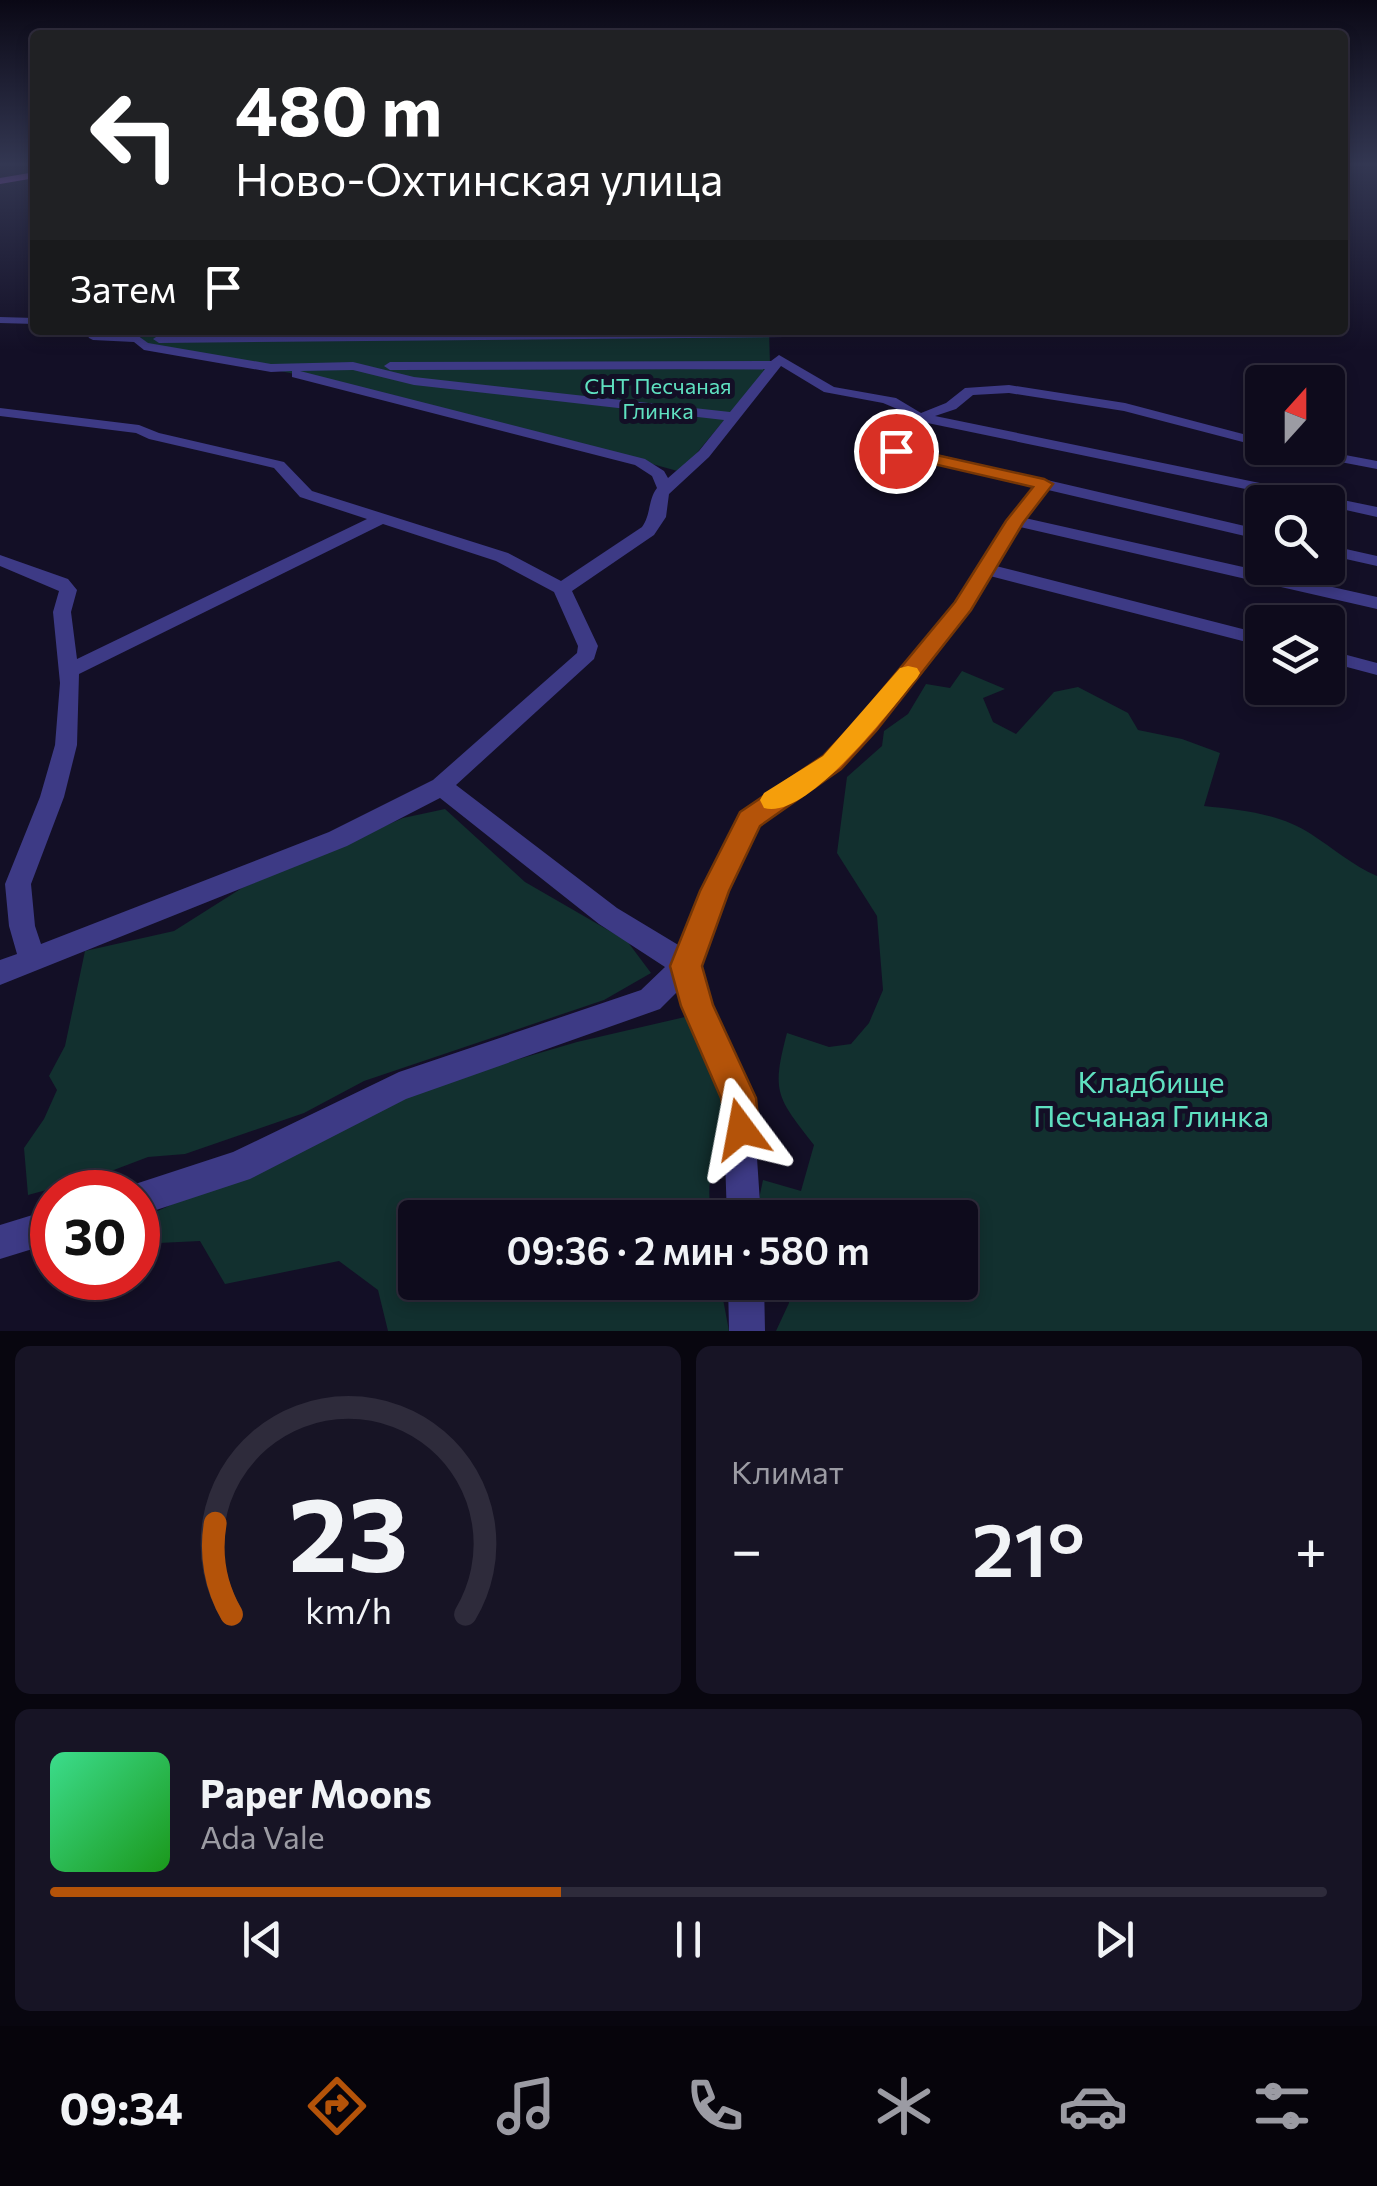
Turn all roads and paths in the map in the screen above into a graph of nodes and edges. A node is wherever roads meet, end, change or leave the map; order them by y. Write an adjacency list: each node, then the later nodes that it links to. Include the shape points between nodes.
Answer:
1 (0, 320): 2 (street)
2 (30, 322)
3 (94, 335): 6 (street)
4 (462, 335): 6 (street)
5 (785, 335): 7 (street)
6 (137, 339): 9 (street, via 144,346)
7 (777, 362): 8 (street); 11 (street, via 832,391 896,402); 12 (street)
8 (354, 366): 9 (street); 12 (street, via 414,380)
9 (271, 368): 17 (street, via 640,462 659,474)
10 (0, 412): 19 (street, via 139,429 279,465 306,494)
11 (915, 415): 13 (street, via 994,388 1125,407); 16 (street, via 888,438 896,451); 18 (street)
12 (734, 417): 17 (street)
13 (1245, 438)
14 (1345, 459): 15 (street)
15 (1377, 465)
16 (1044, 484): 20 (street); 21 (street)
17 (665, 488): 26 (street, via 648,531)
18 (1377, 512)
19 (382, 518): 26 (street, via 502,557); 31 (street)
20 (1015, 521): 25 (street); 27 (street)
21 (1245, 530)
22 (1345, 554): 24 (street)
23 (0, 560): 31 (street, via 68,590 62,612)
24 (1377, 561)
25 (985, 569): 28 (street); 34 (street, via 963,605 832,762 750,819)
26 (562, 588): 32 (street, via 587,655)
27 (1377, 603)
28 (1245, 636)
29 (1345, 661): 30 (street)
30 (1377, 669)
31 (68, 671): 33 (street, via 66,744 18,884)
32 (441, 786): 33 (street, via 338,840); 34 (street, via 608,916)
33 (32, 960): 35 (street)
34 (686, 966): 36 (street, via 650,1000 399,1086 238,1167); 37 (street, via 738,1098)
35 (0, 974)
36 (160, 1192)
37 (743, 1200)
38 (30, 1233): 39 (street)
39 (0, 1242)
40 (746, 1300): 41 (street)
41 (747, 1331)

